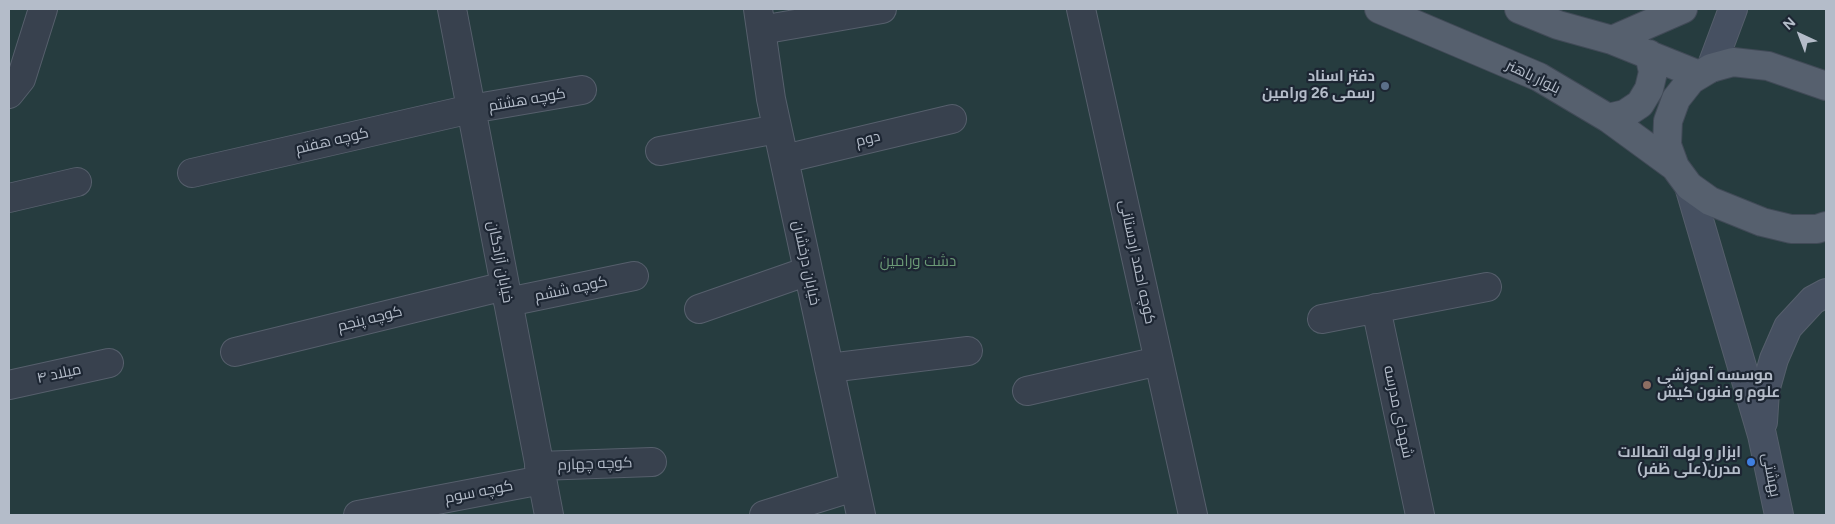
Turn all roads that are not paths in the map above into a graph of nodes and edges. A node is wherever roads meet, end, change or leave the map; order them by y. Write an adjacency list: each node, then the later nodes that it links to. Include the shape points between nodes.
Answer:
1 (43, 9): 15 (street, via 20,79)
2 (452, 9): 16 (street, خیابان آزادگان)
3 (882, 9): 9 (street)
4 (1081, 9): 37 (street, کوچه احمد اردستانی)
5 (1379, 9): 17 (main road, بلوار باهنر, via 1539,77)
6 (1520, 9): 10 (main road, via 1558,25)
7 (1682, 9): 10 (main road)
8 (1733, 9): 12 (main road)
9 (760, 20): 19 (street, خیابان درخشان)
10 (1612, 40): 11 (main road)
11 (1649, 54): 12 (main road); 17 (main road, via 1653,72 1649,89 1640,104 1625,114)
12 (1705, 71): 13 (main road, via 1733,62 1768,66); 23 (main road, via 1690,80 1676,99 1668,121 1668,145)
13 (1826, 86)
14 (582, 90): 16 (street, کوچه هشتم)
15 (9, 94)
16 (471, 109): 22 (street, کوچه هفتم); 31 (street, خیابان آزادگان)
17 (1608, 118): 23 (main road, بلوار باهنر)
18 (952, 119): 21 (street, دوم)
19 (777, 129): 20 (street); 21 (street, خیابان درخشان)
20 (660, 151)
21 (784, 159): 27 (street, خیابان درخشان)
22 (192, 173)
23 (1682, 177): 26 (main road, بلوار باهنر, via 1710,201 1762,222 1791,229); 42 (main road)
24 (78, 182): 25 (street)
25 (9, 198)
26 (1826, 226)
27 (808, 272): 33 (street); 39 (street, خیابان درخشان)
28 (634, 276): 31 (street, کوچه ششم)
29 (1487, 287): 32 (street)
30 (1826, 292): 42 (main road, via 1813,300 1788,326 1765,391)
31 (506, 294): 36 (street, کوچه پنجم); 44 (street, خیابان آزادگان)
32 (1376, 308): 34 (street); 51 (street, شهدای مدرسه)
33 (698, 309)
34 (1322, 318)
35 (968, 351): 39 (street)
36 (236, 352)
37 (1159, 361): 41 (street); 50 (street, کوچه احمد اردستانی)
38 (109, 364): 40 (street, میلاد ۴)
39 (829, 368): 45 (street, خیابان درخشان)
40 (9, 385)
41 (1027, 391)
42 (1762, 435): 52 (main road, بهشتی)
43 (652, 462): 44 (street, کوچه چهارم)
44 (540, 473): 46 (street, کوچه سوم); 47 (street, خیابان آزادگان)
45 (854, 487): 48 (street); 49 (street, خیابان درخشان)
46 (358, 515)
47 (548, 515)
48 (764, 515)
49 (860, 515)
50 (1193, 515)
51 (1420, 515)
52 (1779, 515)

